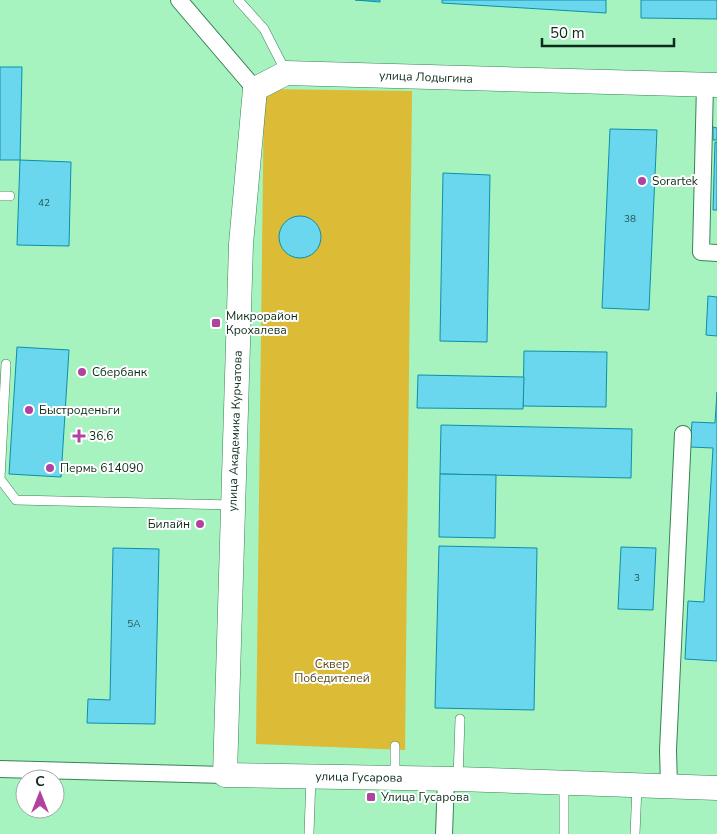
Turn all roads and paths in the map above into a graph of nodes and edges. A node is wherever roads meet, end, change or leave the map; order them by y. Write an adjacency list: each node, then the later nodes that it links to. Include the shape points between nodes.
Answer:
1 (179, 0): 5 (street)
2 (238, 0): 3 (lane, via 264,28)
3 (286, 73): 4 (street, улица Лодыгина); 5 (street, улица Лодыгина)
4 (711, 85): 8 (street, via 701,252)
5 (255, 89): 11 (street, улица Академика Курчатова, via 241,244)
6 (0, 196): 7 (lane)
7 (10, 196)
8 (717, 253)
9 (6, 364): 11 (lane, via 0,479 16,500)
10 (683, 434): 21 (street)
11 (233, 505): 15 (street, улица Академика Курчатова)
12 (460, 719): 18 (lane)
13 (395, 746): 17 (lane)
14 (0, 769): 15 (street, улица Гусарова)
15 (225, 775): 16 (street, улица Гусарова)
16 (311, 776): 17 (street, улица Гусарова); 23 (lane)
17 (394, 778): 18 (street, улица Гусарова)
18 (452, 779): 19 (street, улица Гусарова); 24 (street)
19 (564, 783): 20 (street, улица Гусарова); 25 (lane)
20 (637, 785): 21 (street, улица Гусарова); 26 (lane)
21 (669, 786): 22 (street, улица Гусарова)
22 (717, 788)
23 (309, 834)
24 (444, 834)
25 (564, 834)
26 (635, 834)

